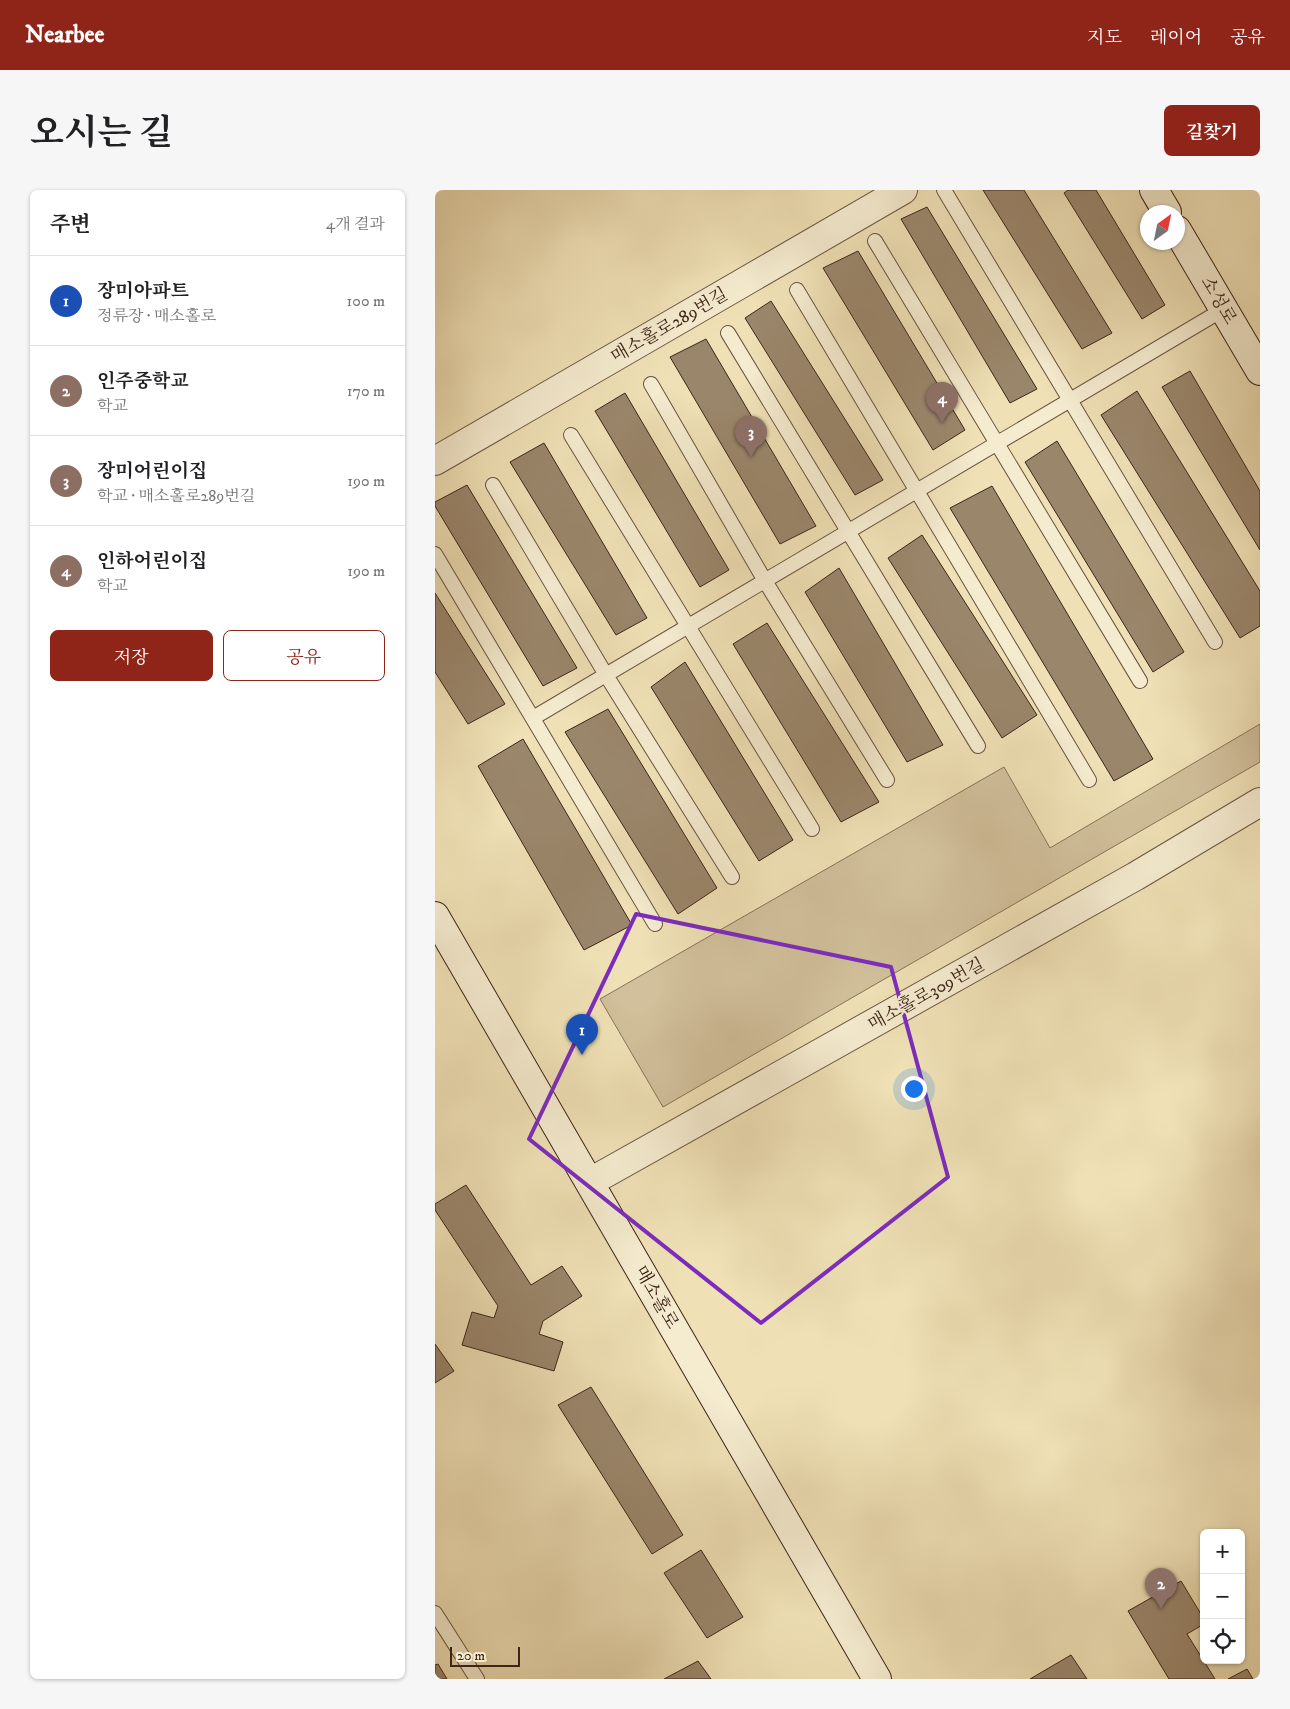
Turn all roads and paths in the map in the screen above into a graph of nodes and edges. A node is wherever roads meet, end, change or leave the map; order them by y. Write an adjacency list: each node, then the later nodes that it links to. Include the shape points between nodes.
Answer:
1 (903, 190): 15 (street, 매소홀로289번길)
2 (944, 190): 12 (lane)
3 (1154, 190): 4 (street)
4 (1163, 205)
5 (875, 241): 14 (lane)
6 (1185, 244): 8 (street, 소성로)
7 (797, 290): 17 (lane)
8 (1224, 310): 10 (street, 소성로); 12 (lane)
9 (728, 333): 18 (lane)
10 (1258, 365)
11 (651, 384): 20 (lane)
12 (1071, 400): 14 (lane); 22 (lane)
13 (571, 435): 21 (lane)
14 (996, 444): 17 (lane); 24 (lane)
15 (435, 460)
16 (493, 485): 23 (lane)
17 (916, 492): 18 (lane); 28 (lane)
18 (847, 532): 20 (lane); 26 (lane)
19 (435, 554): 25 (lane)
20 (765, 581): 21 (lane); 27 (lane)
21 (687, 627): 23 (lane); 30 (lane)
22 (1215, 642)
23 (606, 675): 25 (lane); 31 (lane)
24 (1139, 681)
25 (533, 718): 33 (lane)
26 (978, 746)
27 (887, 780)
28 (1089, 780)
29 (1260, 802): 34 (street, 매소홀로309번길, via 1136,876)
30 (812, 829)
31 (732, 877)
32 (435, 916): 34 (street, 매소홀로)
33 (655, 924)
34 (590, 1182): 37 (street, 매소홀로)
35 (435, 1612): 36 (lane)
36 (477, 1679)
37 (877, 1679)

